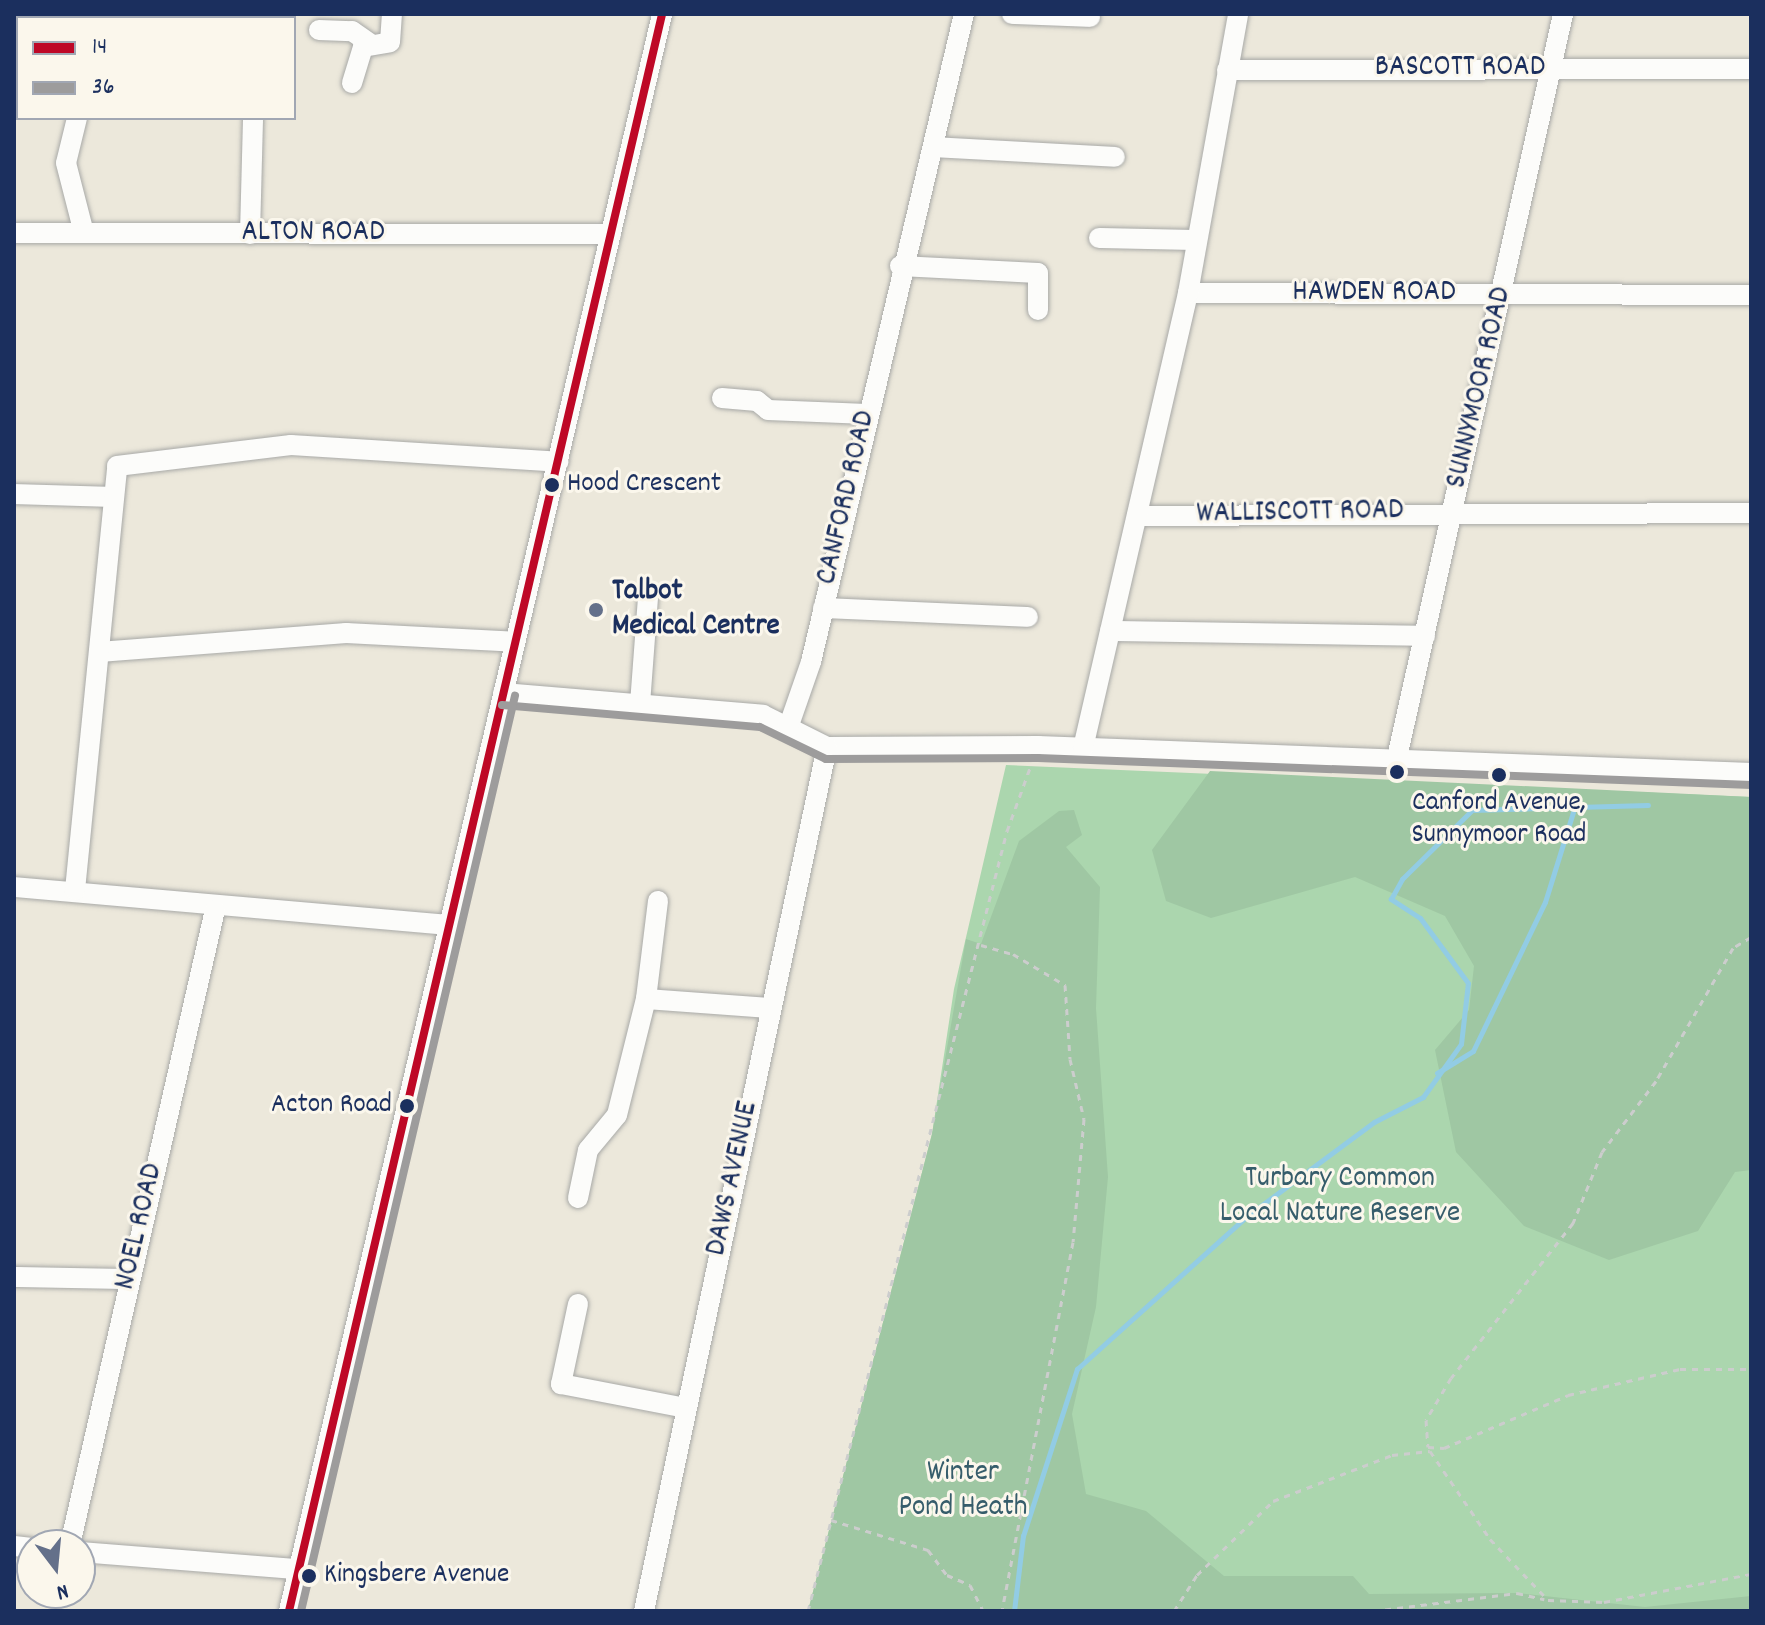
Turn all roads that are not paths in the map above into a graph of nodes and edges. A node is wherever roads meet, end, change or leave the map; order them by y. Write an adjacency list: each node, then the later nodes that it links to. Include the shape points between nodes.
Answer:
1 (392, 14): 9 (street)
2 (662, 14): 21 (street)
3 (964, 14): 16 (street, CANFORD ROAD)
4 (1012, 14): 7 (street)
5 (1238, 14): 12 (street)
6 (1563, 14): 10 (street, SUNNYMOOR ROAD)
7 (1090, 17)
8 (319, 30): 9 (street, via 352,31)
9 (379, 43): 13 (street, via 353,60)
10 (1551, 68): 11 (street, BASCOTT ROAD); 12 (street, BASCOTT ROAD); 26 (street, SUNNYMOOR ROAD)
11 (1751, 69)
12 (1227, 70): 23 (street)
13 (352, 83)
14 (77, 120): 19 (street, via 66,163)
15 (253, 120): 20 (street)
16 (933, 147): 17 (street); 24 (street, CANFORD ROAD)
17 (1115, 157)
18 (14, 233): 19 (street, ALTON ROAD)
19 (84, 233): 20 (street, ALTON ROAD)
20 (250, 234): 21 (street, ALTON ROAD)
21 (611, 234): 31 (street)
22 (1099, 238): 23 (street)
23 (1196, 240): 25 (street)
24 (900, 266): 28 (street, via 1038,273); 30 (street, CANFORD ROAD)
25 (1188, 293): 26 (street, HAWDEN ROAD); 36 (street)
26 (1503, 294): 27 (street, HAWDEN ROAD); 34 (street, SUNNYMOOR ROAD)
27 (1751, 295)
28 (1038, 310)
29 (722, 398): 30 (street, via 757,401 768,410)
30 (867, 414): 38 (street, CANFORD ROAD)
31 (558, 462): 33 (street, via 291,445 117,466); 42 (street)
32 (14, 494): 33 (street)
33 (113, 497): 43 (street)
34 (1452, 512): 35 (street, WALLISCOTT ROAD); 36 (street, WALLISCOTT ROAD); 41 (street, SUNNYMOOR ROAD)
35 (1751, 513)
36 (1137, 516): 40 (street)
37 (648, 598): 45 (street)
38 (823, 608): 39 (street); 46 (street, CANFORD ROAD)
39 (1028, 617)
40 (1110, 631): 41 (street); 48 (street)
41 (1425, 636): 49 (street, SUNNYMOOR ROAD)
42 (515, 642): 43 (street, via 346,633); 44 (street)
43 (99, 652): 52 (street)
44 (503, 693): 45 (street); 55 (street)
45 (640, 704): 46 (street, via 763,715)
46 (788, 728): 47 (street)
47 (827, 747): 48 (street); 57 (street, DAWS AVENUE)
48 (1083, 748): 49 (street)
49 (1396, 762): 50 (street)
50 (1751, 773)
51 (14, 887): 52 (street)
52 (75, 890): 54 (street)
53 (658, 901): 56 (street)
54 (215, 910): 55 (street); 60 (street, NOEL ROAD)
55 (450, 925): 65 (street)
56 (646, 999): 57 (street); 58 (street, via 617,1115 588,1150)
57 (770, 1008): 62 (street, DAWS AVENUE)
58 (578, 1198)
59 (14, 1277): 60 (street)
60 (128, 1279): 63 (street, NOEL ROAD)
61 (578, 1304): 62 (street, via 561,1384)
62 (686, 1408): 67 (street, DAWS AVENUE)
63 (73, 1529)
64 (96, 1553): 65 (street)
65 (298, 1569): 66 (street)
66 (289, 1611)
67 (644, 1611)

